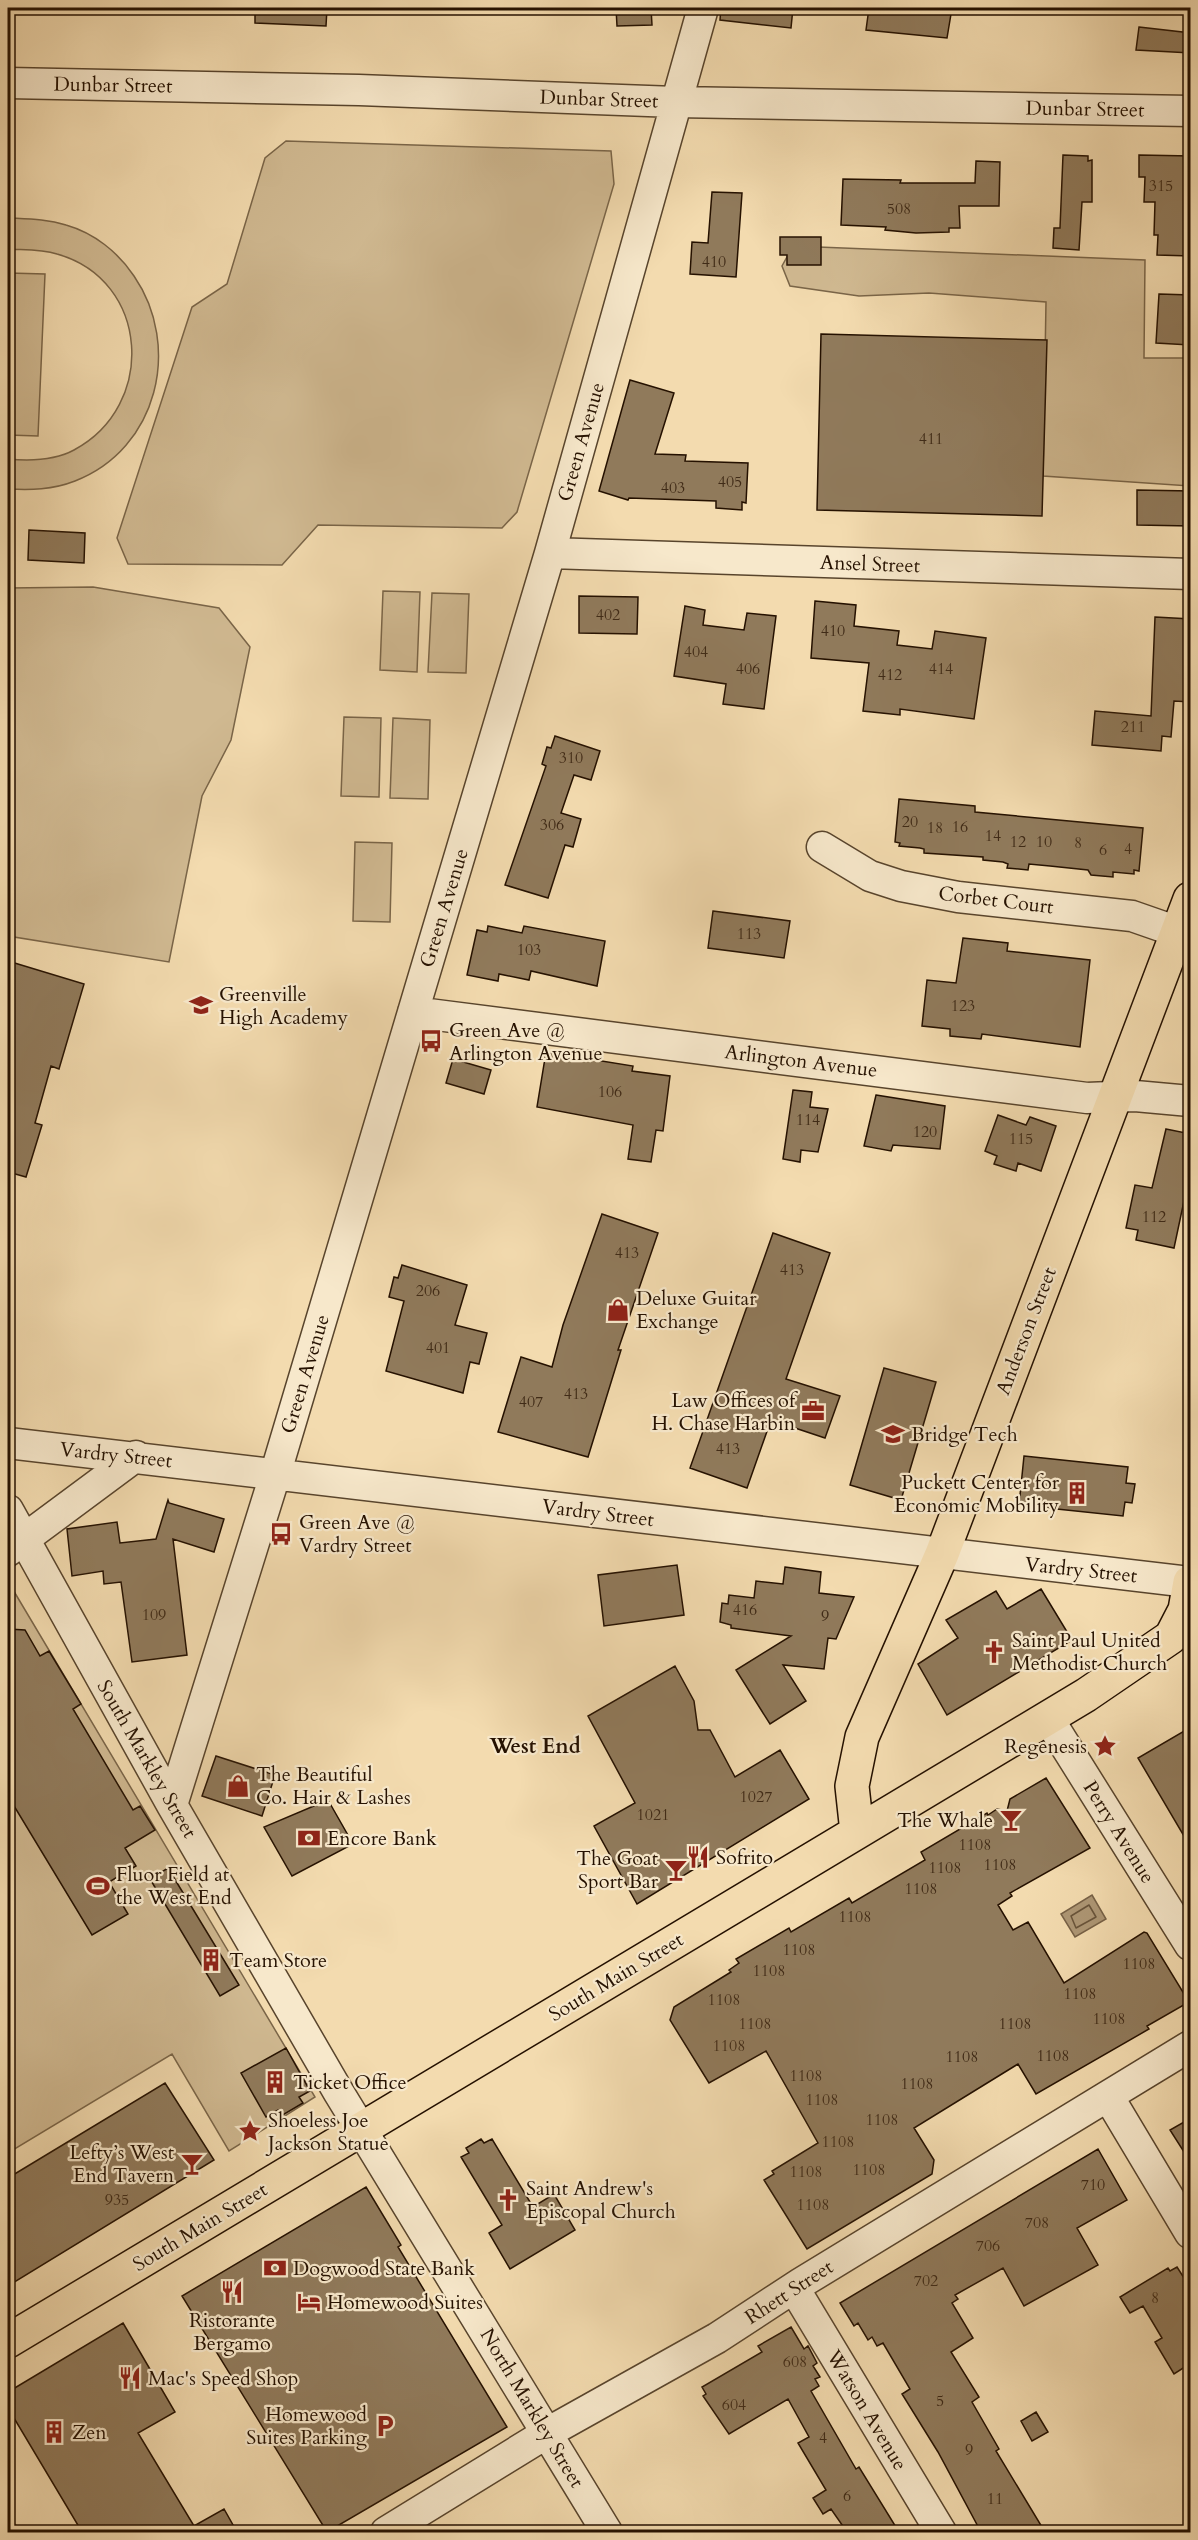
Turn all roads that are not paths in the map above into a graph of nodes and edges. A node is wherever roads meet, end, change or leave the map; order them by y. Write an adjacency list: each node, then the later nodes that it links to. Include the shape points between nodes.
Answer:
1 (703, 8): 3 (street, Green Avenue)
2 (8, 83): 3 (street, Dunbar Street)
3 (675, 102): 4 (street, Dunbar Street); 5 (street, Green Avenue)
4 (1191, 111)
5 (550, 554): 6 (street, Ansel Street); 10 (street, Green Avenue)
6 (1191, 574)
7 (822, 847): 9 (street, Corbet Court, via 870,876 901,886 958,897 1132,916)
8 (1191, 899): 9 (main road, Anderson Street)
9 (1178, 932): 11 (main road, Anderson Street)
10 (412, 1012): 11 (street, Arlington Avenue, via 1087,1098); 15 (street, Green Avenue)
11 (1114, 1097): 12 (street, Arlington Avenue); 18 (main road, Anderson Street)
12 (1191, 1101)
13 (8, 1443): 14 (street, Vardry Street)
14 (135, 1456): 15 (street, Vardry Street); 17 (street)
15 (275, 1475): 18 (street, Vardry Street); 21 (street, Green Avenue)
16 (8, 1510): 17 (street, South Markley Street)
17 (15, 1546): 21 (street, South Markley Street)
18 (942, 1554): 19 (street, Vardry Street); 22 (main road, Anderson Street, via 862,1737 852,1786)
19 (1190, 1582): 20 (main road, South Main Street, via 1185,1610 1171,1637)
20 (1048, 1718): 22 (main road, South Main Street); 23 (street, Perry Avenue)
21 (172, 1805): 26 (street, South Markley Street)
22 (857, 1832): 26 (main road, South Main Street)
23 (1191, 1945)
24 (1191, 2046): 25 (street, Rhett Street)
25 (1108, 2096): 27 (street); 28 (street, Rhett Street)
26 (362, 2130): 29 (main road, South Main Street); 30 (street, North Markley Street)
27 (1191, 2233)
28 (794, 2288): 30 (street, Rhett Street, via 717,2338); 33 (street, Watson Avenue)
29 (8, 2341)
30 (547, 2433): 31 (street, Rhett Street); 32 (street, North Markley Street)
31 (386, 2532)
32 (607, 2532)
33 (941, 2532)

